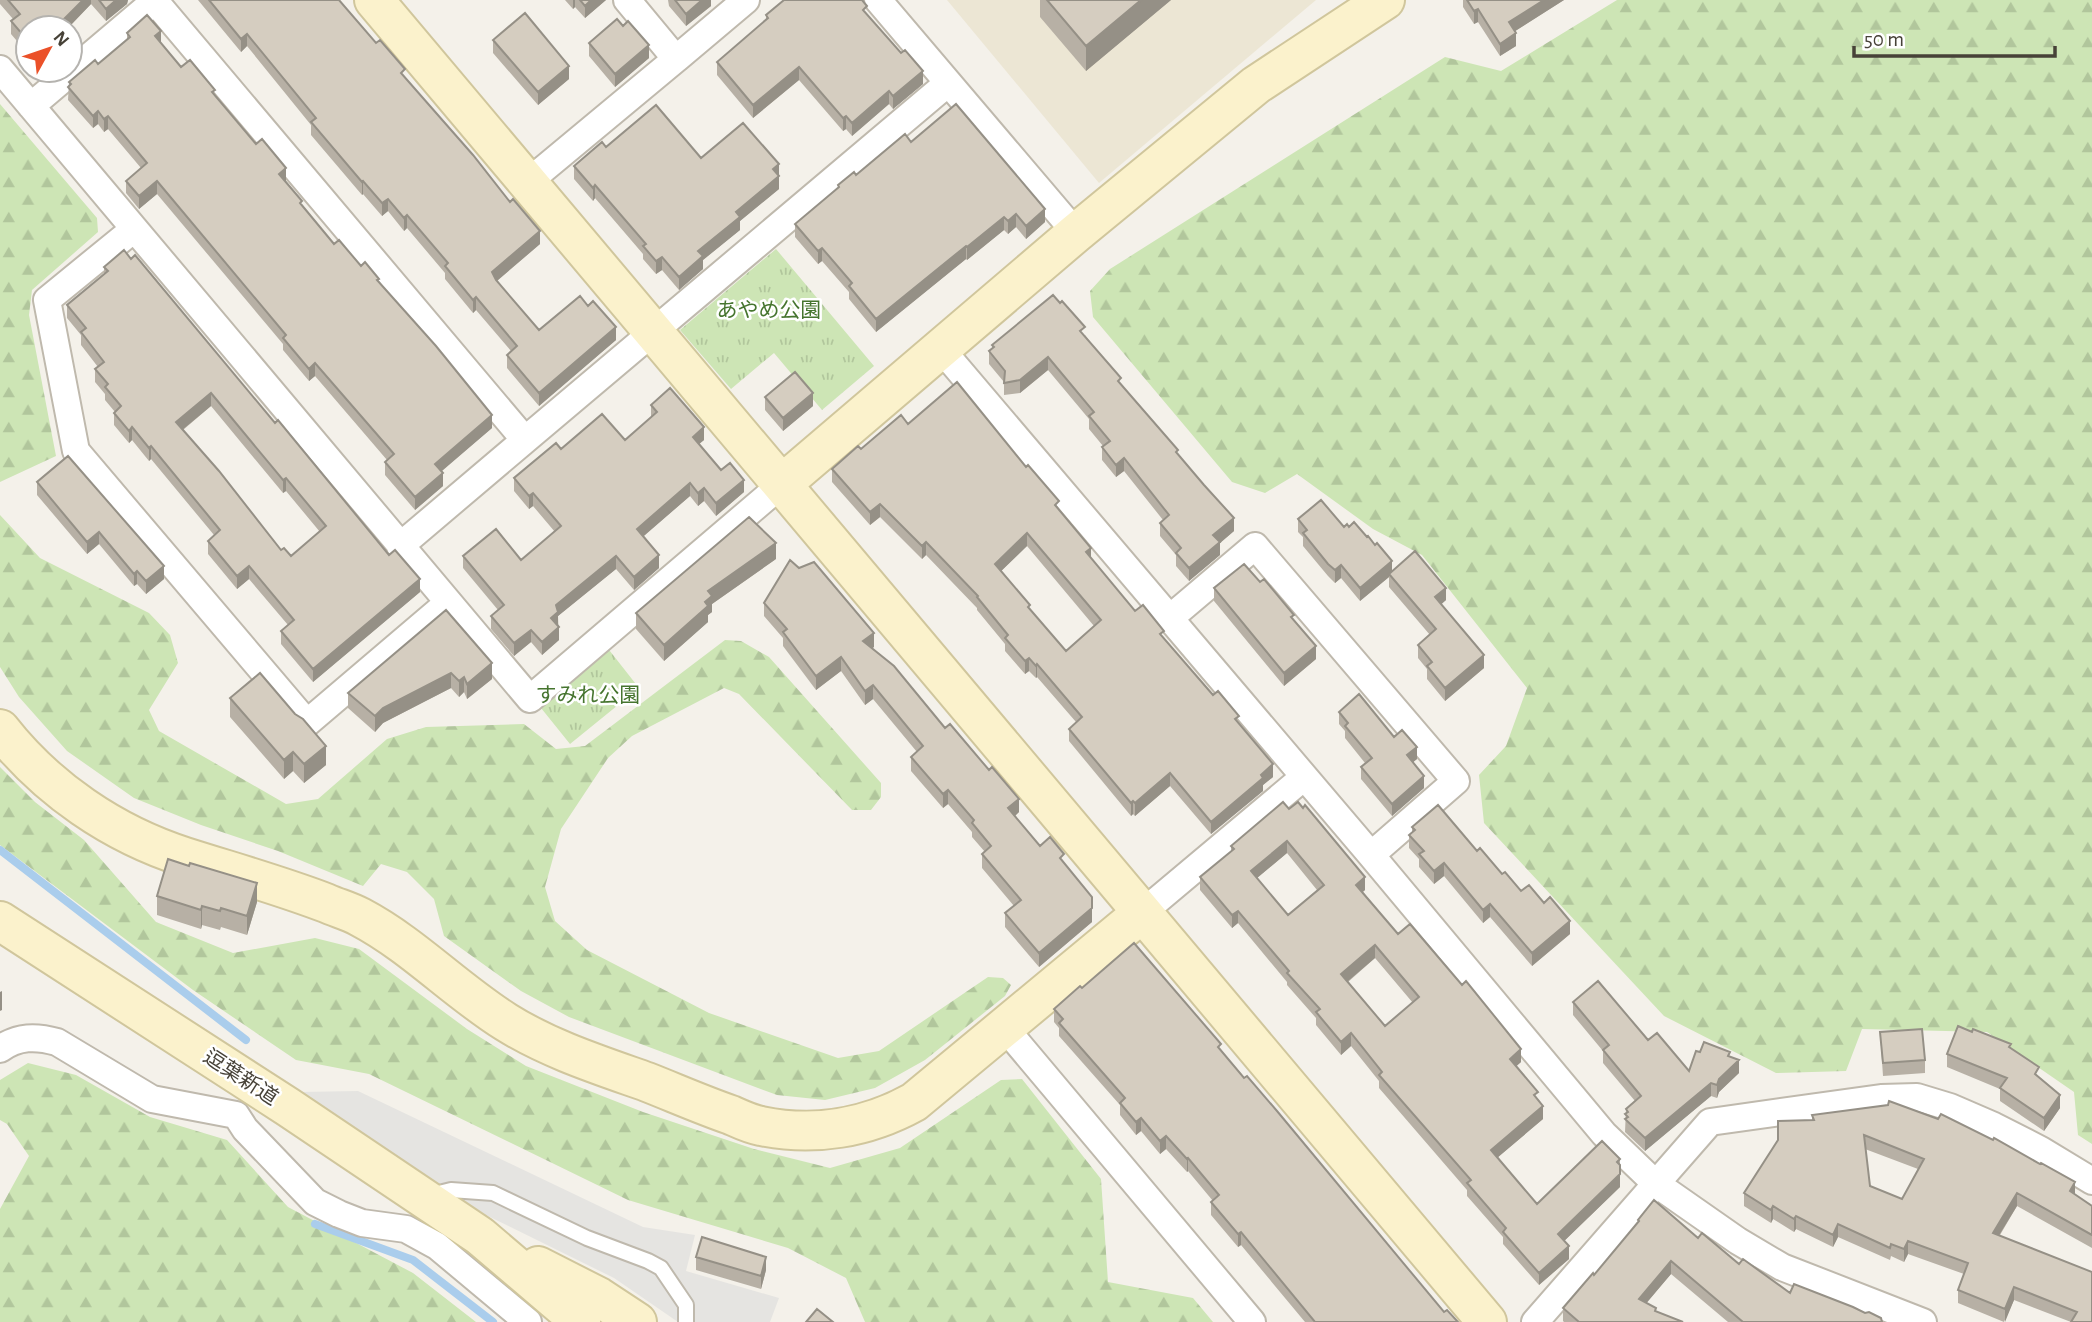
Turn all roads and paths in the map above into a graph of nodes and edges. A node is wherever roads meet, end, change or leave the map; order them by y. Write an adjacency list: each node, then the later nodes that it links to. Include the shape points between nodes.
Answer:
1 (155, 0): 10 (street); 16 (street)
2 (374, 0): 11 (street)
3 (626, 0): 7 (street)
4 (746, 0): 7 (street)
5 (878, 0): 9 (street)
6 (1385, 0): 13 (street, via 1256,85)
7 (676, 59): 11 (street)
8 (0, 69): 10 (street)
9 (948, 83): 13 (street); 14 (street)
10 (31, 106): 12 (street)
11 (528, 182): 14 (street)
12 (134, 229): 18 (street); 19 (street, via 47,300 76,451 307,723)
13 (1076, 233): 15 (street)
14 (654, 331): 16 (street); 17 (street)
15 (941, 349): 17 (street); 20 (street)
16 (525, 440): 18 (street)
17 (782, 484): 19 (street, via 530,699); 24 (street)
18 (400, 546): 19 (street)
19 (448, 603)
20 (1170, 618): 22 (street); 23 (street, via 1255,546 1456,781)
21 (0, 729): 26 (street, via 59,789 127,833 359,916 527,1034 759,1126 834,1129 895,1112 914,1102)
22 (1304, 777): 23 (street); 24 (street)
23 (1371, 855): 29 (street, via 1604,1134)
24 (1142, 913): 26 (street); 37 (street)
25 (0, 921): 30 (street, 逗葉新道)
26 (1004, 1027): 36 (street)
27 (0, 1049): 32 (street, via 24,1038 41,1037 57,1042 152,1100 236,1115 315,1202 362,1223 406,1229 421,1236)
28 (2092, 1181): 29 (street, via 1994,1126 1950,1107 1902,1096 1710,1122)
29 (1655, 1183): 38 (street); 39 (street, via 1782,1266)
30 (422, 1197): 31 (street, 逗葉新道); 35 (lane, via 451,1190 493,1192 587,1238 648,1261 661,1268 687,1305)
31 (480, 1236): 33 (street, 逗葉新道); 34 (street, 逗葉新道, via 599,1297)
32 (528, 1322)
33 (582, 1322)
34 (637, 1322)
35 (686, 1322)
36 (1252, 1322)
37 (1487, 1322)
38 (1535, 1322)
39 (1923, 1322)

